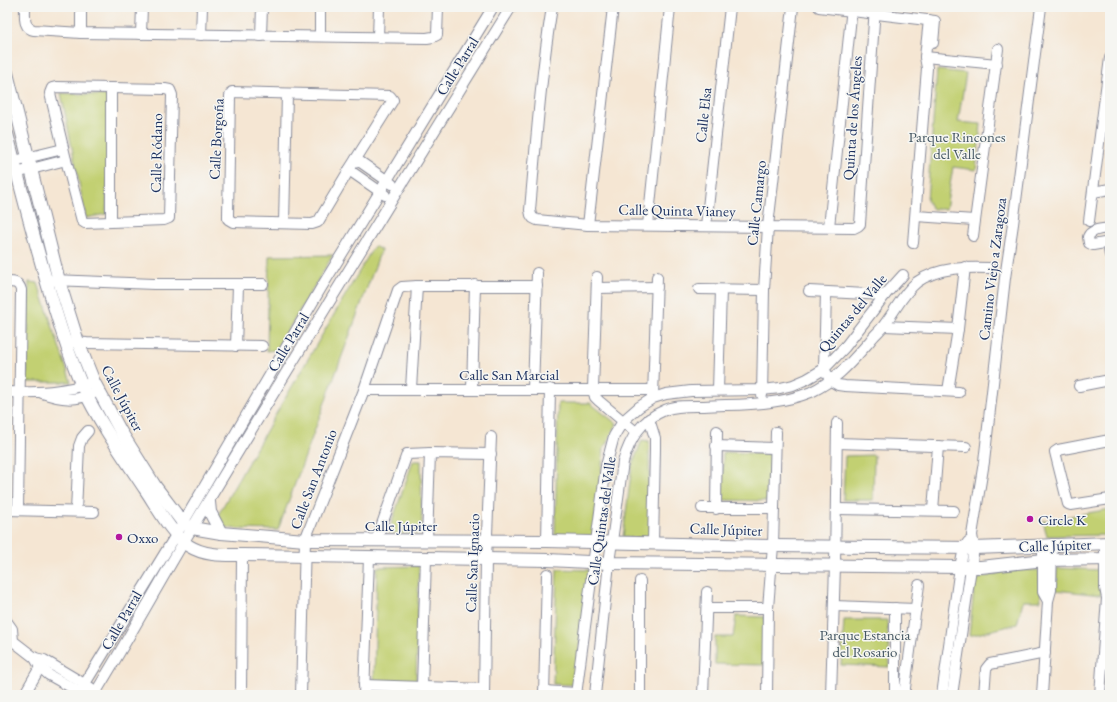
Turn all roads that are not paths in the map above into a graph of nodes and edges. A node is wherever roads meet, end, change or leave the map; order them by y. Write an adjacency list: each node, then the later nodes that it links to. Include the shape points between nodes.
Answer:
1 (26, 7): 20 (street, via 25,24 29,29)
2 (81, 7): 20 (street)
3 (142, 7): 21 (street)
4 (202, 7): 22 (street)
5 (262, 7): 23 (street)
6 (320, 7): 24 (street)
7 (379, 7): 25 (street)
8 (438, 7): 25 (street, via 435,36)
9 (493, 7): 40 (street, Calle Parral)
10 (511, 7): 41 (street, Calle Parral)
11 (552, 7): 51 (street, Calle Quinta Vianey, via 530,210 533,218 537,220)
12 (613, 7): 51 (street)
13 (670, 7): 52 (street)
14 (730, 7): 53 (street, Calle Elsa)
15 (793, 7): 54 (street, Calle Camargo)
16 (819, 7): 18 (street)
17 (1041, 7): 149 (street, Camino Viejo a Zaragoza, via 1005,278 984,462)
18 (852, 9): 19 (street); 55 (street, Quinta de los Ángeles)
19 (875, 10): 28 (street, via 933,22); 56 (street, Quinta de los Ángeles, via 860,224)
20 (81, 33): 21 (street)
21 (141, 34): 22 (street)
22 (201, 35): 23 (street)
23 (261, 36): 24 (street)
24 (320, 36): 25 (street)
25 (378, 37)
26 (998, 49): 29 (street)
27 (1110, 58): 44 (street)
28 (928, 61): 29 (street); 46 (street)
29 (997, 64): 47 (street)
30 (7, 73): 38 (main road, Calle Júpiter)
31 (111, 88): 34 (street, Calle Ródano, via 52,88 50,93); 48 (street); 48 (street, Calle Ródano, via 165,89 170,90 172,95 169,218)
32 (287, 94): 35 (street, Calle Borgoña, via 392,96 393,101); 50 (street); 50 (street, Calle Borgoña, via 235,92 231,94 230,104 228,219 233,222)
33 (8, 140): 37 (main road, Calle Júpiter)
34 (63, 149): 36 (street, Calle Ródano); 38 (street)
35 (356, 159): 39 (street, Calle Borgoña); 40 (street)
36 (66, 160): 38 (street); 48 (street, Calle Ródano, via 82,221)
37 (12, 162): 38 (street); 66 (main road, Calle Júpiter)
38 (30, 163): 67 (main road, Calle Júpiter)
39 (349, 170): 43 (street); 50 (street, Calle Borgoña, via 318,222)
40 (387, 181): 41 (street); 43 (street, Calle Parral)
41 (398, 189): 45 (street, Calle Parral)
42 (1110, 189): 44 (street)
43 (381, 192): 45 (street); 134 (street, Calle Parral, via 321,288)
44 (1093, 192): 49 (street)
45 (392, 200): 123 (street, Calle Parral)
46 (916, 216): 47 (street); 59 (street)
47 (974, 220): 58 (street)
48 (111, 221)
49 (1089, 221)
50 (284, 223)
51 (588, 225): 52 (street, Calle Quinta Vianey)
52 (648, 225): 53 (street, Calle Quinta Vianey)
53 (706, 226): 54 (street, Calle Quinta Vianey)
54 (768, 226): 55 (street, Calle Quinta Vianey); 77 (street, Calle Camargo)
55 (829, 227): 56 (street, Calle Quinta Vianey)
56 (854, 228)
57 (1110, 228): 60 (street, via 1093,231 1088,237 1089,243)
58 (972, 236)
59 (913, 243)
60 (1110, 249)
61 (965, 267): 62 (street, Calle Quintas del Valle); 81 (street, Calle Quintas del Valle, via 946,270 918,282 907,292); 82 (street)
62 (990, 268)
63 (537, 273): 73 (street)
64 (903, 275): 80 (street, Quintas del Valle)
65 (597, 277): 74 (street)
66 (46, 280): 67 (street); 83 (main road, Calle Júpiter)
67 (59, 280): 70 (street); 84 (main road, Calle Júpiter)
68 (7, 282): 102 (street, via 17,283 21,290)
69 (262, 284): 70 (street)
70 (238, 285): 85 (street)
71 (417, 286): 72 (street); 92 (street); 97 (street, Calle San Antonio, via 398,290)
72 (475, 286): 73 (street); 93 (street)
73 (537, 286): 94 (street)
74 (597, 288): 96 (street); 104 (street, via 657,282)
75 (699, 289): 76 (street)
76 (721, 290): 77 (street); 98 (street)
77 (764, 290): 99 (street, Calle Camargo)
78 (809, 291): 79 (street)
79 (826, 292): 80 (street); 87 (street)
80 (886, 295): 87 (street, Quintas del Valle)
81 (884, 326): 82 (street); 89 (street, Calle Quintas del Valle, via 851,364)
82 (958, 329): 100 (street)
83 (65, 341): 84 (street); 91 (main road, Calle Júpiter)
84 (78, 342): 85 (street); 91 (main road, Calle Júpiter)
85 (236, 346): 86 (street)
86 (262, 346)
87 (824, 369): 89 (street); 99 (street, Calle Quintas del Valle, via 793,385)
88 (1110, 380): 90 (street)
89 (831, 381): 100 (street, via 845,386); 105 (street, Calle Quintas del Valle, via 794,398)
90 (1079, 386)
91 (91, 389): 102 (street); 134 (main road, Calle Júpiter); 136 (main road, Calle Júpiter, via 120,452)
92 (411, 389): 93 (street, Calle San Marcial); 97 (street, Calle San Marcial)
93 (472, 389): 94 (street, Calle San Marcial)
94 (533, 389): 95 (street, Calle San Marcial)
95 (550, 389): 96 (street, Calle San Marcial); 141 (street)
96 (593, 389): 104 (street, Calle San Marcial); 107 (street, via 595,397)
97 (364, 390): 137 (street, Calle San Antonio)
98 (718, 390): 99 (street, Calle Quintas del Valle); 104 (street, Calle Quintas del Valle)
99 (762, 390): 105 (street, Calle Camargo)
100 (948, 391): 103 (street)
101 (7, 392): 102 (street)
102 (19, 392): 129 (street)
103 (959, 392)
104 (653, 394): 107 (street, Calle Quintas del Valle)
105 (761, 403): 106 (street, Calle Quintas del Valle, via 675,407)
106 (649, 419): 111 (street, Calle Quintas del Valle); 144 (street, via 655,438)
107 (623, 421): 111 (street); 142 (street, Calle Quintas del Valle, via 614,436 607,460)
108 (837, 423): 115 (street)
109 (88, 431): 131 (street, via 79,446)
110 (716, 431): 116 (street)
111 (636, 432): 143 (street, Calle Quintas del Valle, via 623,462)
112 (776, 432): 119 (street)
113 (491, 437): 121 (street, Calle San Ignacio)
114 (1110, 440): 122 (street, via 1055,452 1068,504)
115 (837, 443): 117 (street); 127 (street)
116 (716, 446): 119 (street); 125 (street)
117 (938, 446): 118 (street); 130 (street)
118 (966, 447)
119 (775, 448): 126 (street)
120 (430, 453): 121 (street); 138 (street, via 406,455); 139 (street)
121 (491, 454): 140 (street, Calle San Ignacio)
122 (1110, 499)
123 (209, 502): 134 (street, Calle Parral); 135 (main road, via 210,512)
124 (702, 508): 125 (street)
125 (716, 508): 126 (street)
126 (773, 508): 147 (street)
127 (836, 508): 130 (street); 148 (street)
128 (7, 510): 129 (street)
129 (18, 510): 131 (street)
130 (933, 510): 132 (street)
131 (76, 511): 133 (street)
132 (954, 511)
133 (94, 512)
134 (187, 526): 135 (main road, Calle Júpiter); 136 (street, Calle Parral)
135 (221, 533): 137 (main road, Calle Júpiter)
136 (180, 539): 150 (main road, Calle Júpiter, via 198,551); 178 (street, Calle Parral); 180 (street, Calle Parral)
137 (306, 540): 138 (main road, Calle Júpiter); 151 (street, Calle San Antonio)
138 (376, 541): 139 (main road, Calle Júpiter)
139 (428, 541): 140 (main road, Calle Júpiter)
140 (487, 541): 141 (main road, Calle Júpiter); 155 (street, Calle San Ignacio)
141 (547, 541): 142 (main road, Calle Júpiter)
142 (595, 542): 143 (main road, Calle Júpiter); 157 (street, Calle Quintas del Valle)
143 (612, 543): 144 (main road, Calle Júpiter); 158 (street, Calle Quintas del Valle)
144 (653, 543): 147 (main road, Calle Júpiter)
145 (1108, 543): 146 (main road, Calle Júpiter); 154 (street)
146 (1048, 544): 149 (main road, Calle Júpiter); 156 (street)
147 (773, 546): 148 (main road, Calle Júpiter); 161 (street)
148 (835, 547): 149 (main road, Calle Júpiter); 159 (street)
149 (969, 548): 160 (street, Camino Viejo a Zaragoza)
150 (242, 555): 151 (main road, Calle Júpiter); 184 (street)
151 (305, 556): 152 (main road, Calle Júpiter); 185 (street, Calle San Antonio)
152 (369, 557): 153 (main road, Calle Júpiter); 177 (street)
153 (426, 558): 155 (main road, Calle Júpiter); 176 (street)
154 (1108, 559): 156 (main road, Calle Júpiter); 166 (street, via 1105,588)
155 (486, 560): 157 (main road, Calle Júpiter); 179 (street, Calle San Ignacio)
156 (1048, 560): 160 (main road, Calle Júpiter); 174 (street, via 1043,592 1048,601)
157 (593, 562): 158 (main road, Calle Júpiter); 182 (street, Calle Quintas del Valle)
158 (609, 563): 161 (main road, Calle Júpiter); 186 (street, Calle Quintas del Valle)
159 (835, 565): 160 (main road, Calle Júpiter); 161 (main road, Calle Júpiter); 167 (street)
160 (965, 567): 193 (street, Camino Viejo a Zaragoza); 194 (street, Camino Viejo a Zaragoza)
161 (771, 569): 169 (street)
162 (547, 574): 181 (street)
163 (640, 580): 187 (street)
164 (919, 585): 171 (street)
165 (707, 592): 168 (street)
166 (1109, 596): 197 (street)
167 (834, 606): 170 (street); 190 (street)
168 (707, 608): 169 (street); 188 (street)
169 (768, 608): 189 (street)
170 (895, 608): 171 (street); 191 (street)
171 (916, 609): 192 (street)
172 (7, 622): 173 (street, via 12,629)
173 (10, 643): 175 (street)
174 (1045, 653): 195 (street, via 990,664 986,669); 196 (street)
175 (40, 662): 178 (street); 183 (street)
176 (422, 687): 177 (street); 179 (street)
177 (364, 690)
178 (82, 692): 180 (street)
179 (484, 692)
180 (95, 693)
181 (544, 693): 182 (street)
182 (576, 694)
183 (24, 695)
184 (241, 695)
185 (301, 695)
186 (595, 695)
187 (640, 695)
188 (704, 695)
189 (767, 695)
190 (831, 695)
191 (895, 695)
192 (904, 695)
193 (942, 695)
194 (952, 695)
195 (984, 695)
196 (1042, 695)
197 (1100, 695)

